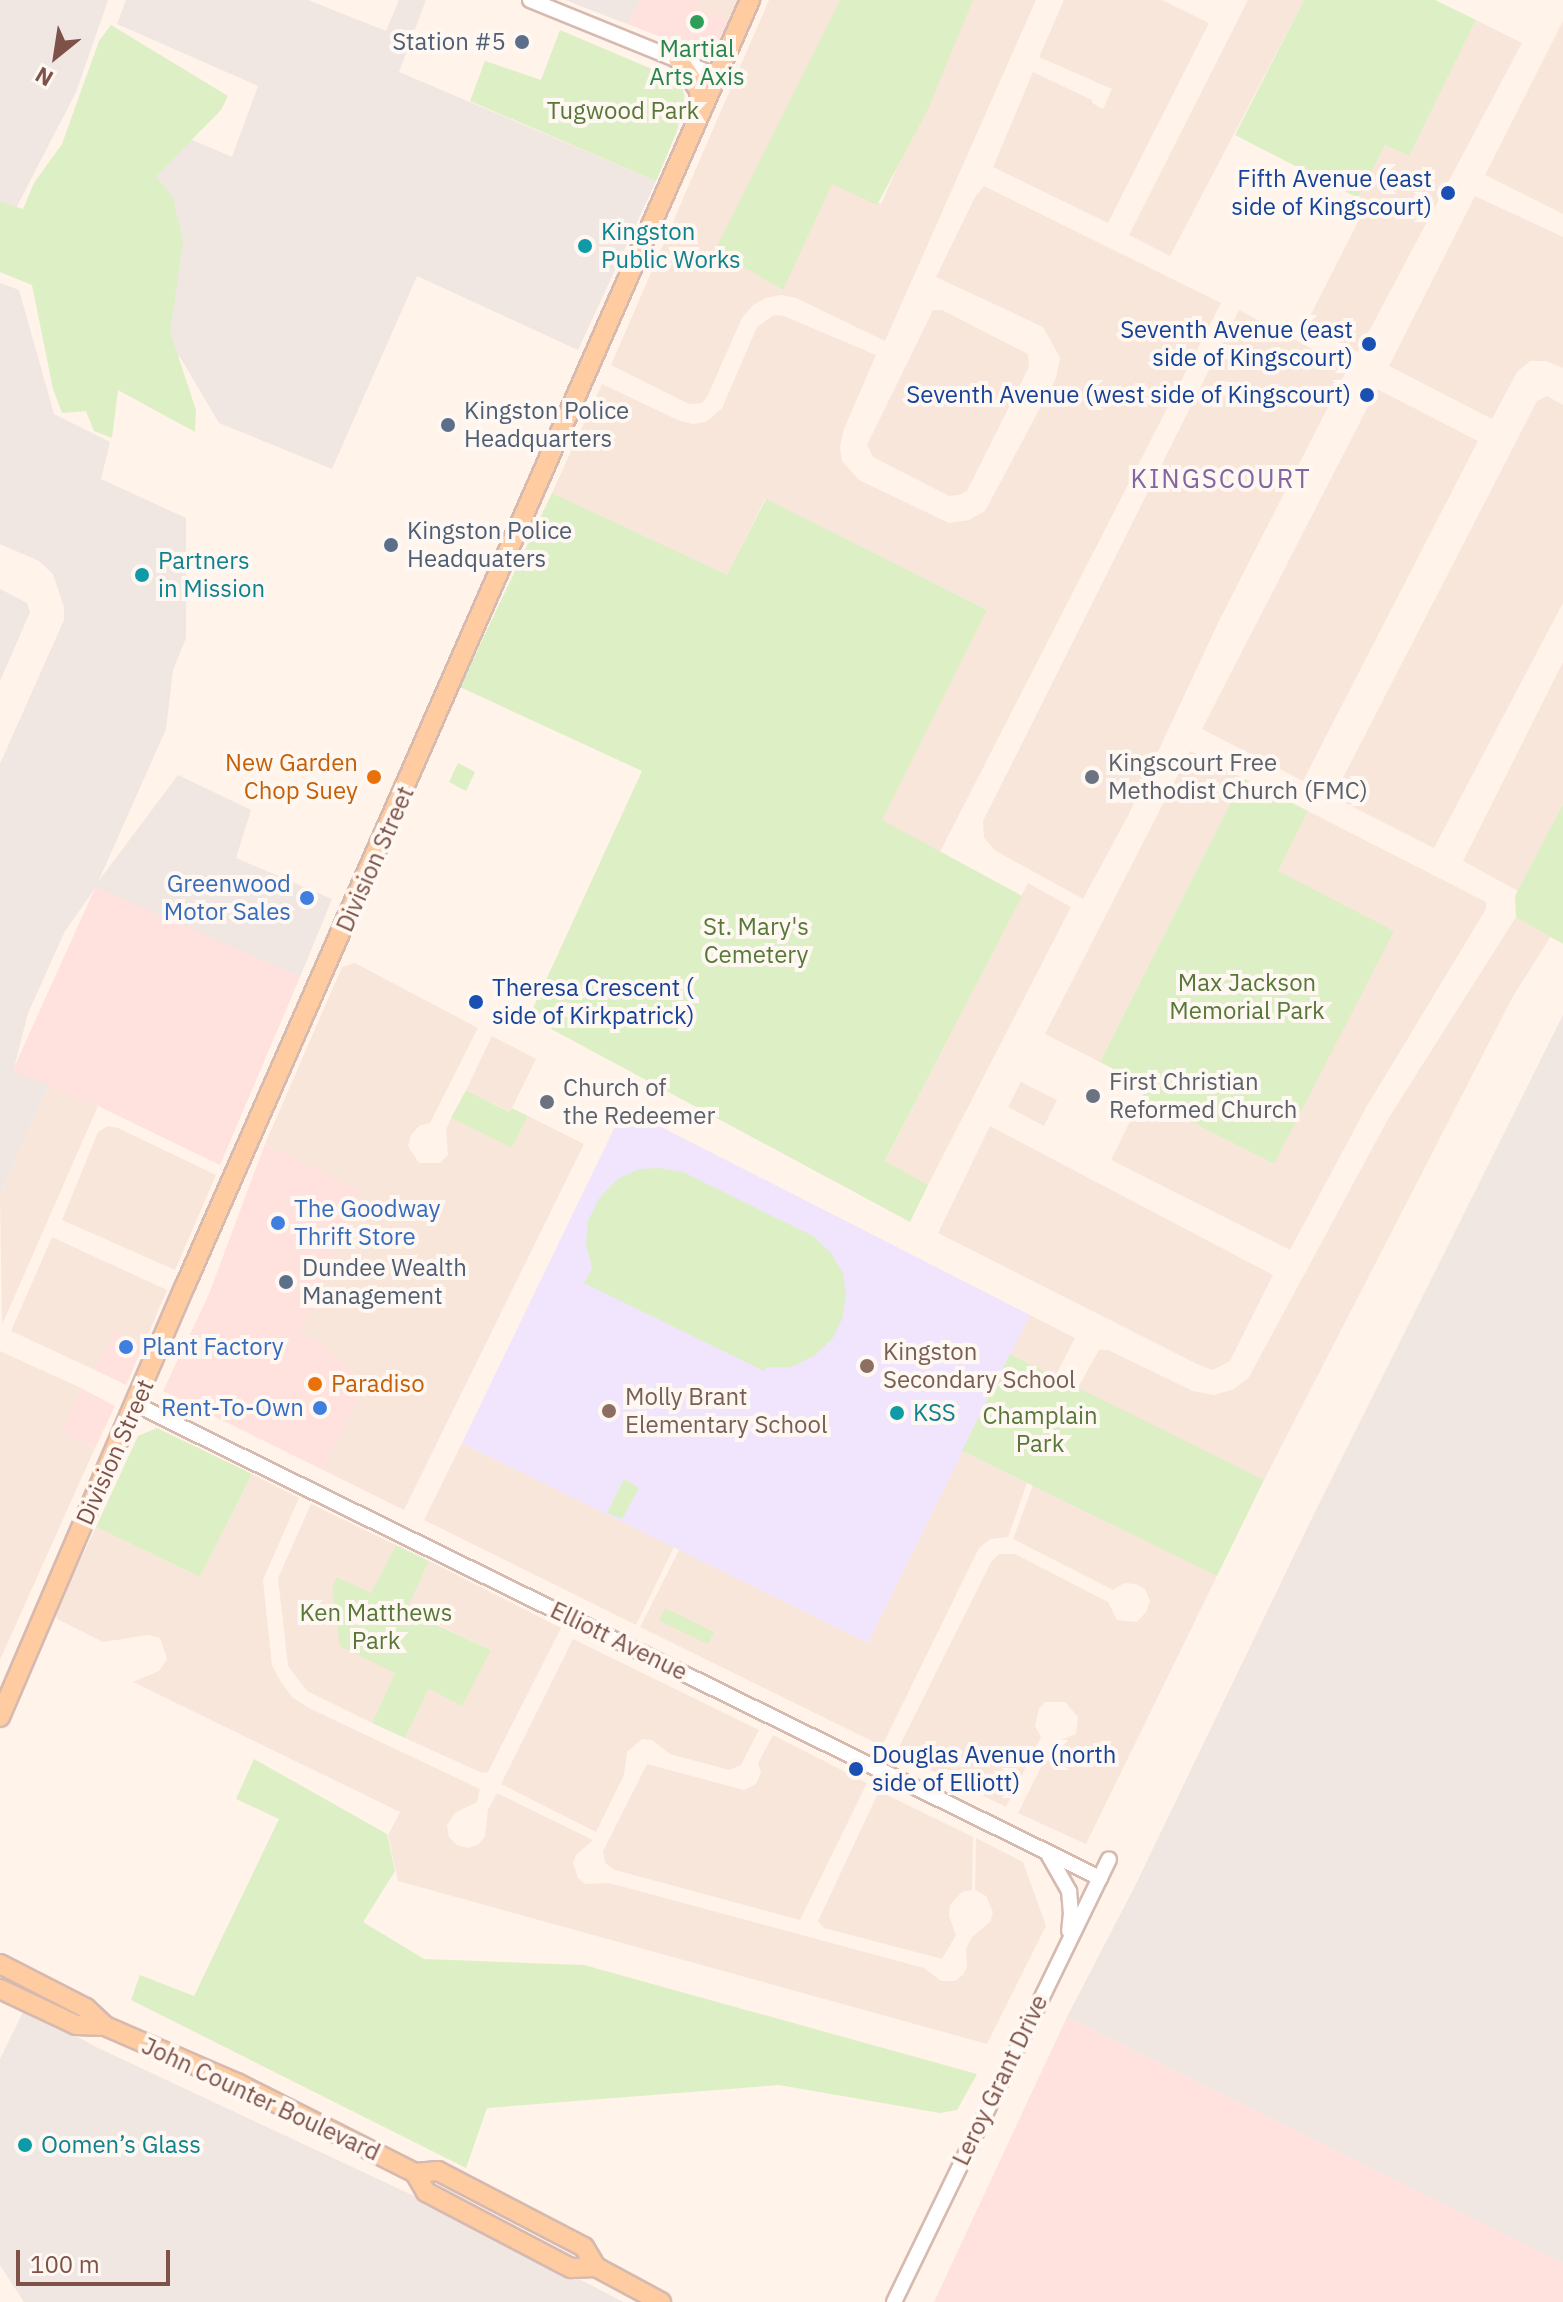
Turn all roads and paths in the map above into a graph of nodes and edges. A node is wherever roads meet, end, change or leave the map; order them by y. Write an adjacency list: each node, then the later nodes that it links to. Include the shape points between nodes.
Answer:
1 (530, 0): 3 (street)
2 (750, 0): 4 (main road, Division Street)
3 (678, 59): 4 (street); 5 (main road, via 699,90)
4 (717, 76): 5 (main road, Division Street)
5 (700, 112): 6 (main road, Division Street)
6 (137, 1405): 7 (main road, Division Street); 8 (street, Elliott Avenue)
7 (0, 1717)
8 (1046, 1850): 10 (street, Elliott Avenue); 11 (street, via 1071,1902)
9 (1109, 1860): 10 (street, Leroy Grant Drive)
10 (1100, 1878): 11 (street, Leroy Grant Drive)
11 (1065, 1949): 16 (street, Leroy Grant Drive)
12 (0, 1964): 14 (main road, via 86,2008)
13 (0, 1989): 14 (main road, via 76,2025)
14 (105, 2026): 15 (main road, John Counter Boulevard, via 237,2083 415,2173 438,2171 584,2247 596,2267)
15 (661, 2302)
16 (894, 2302)

